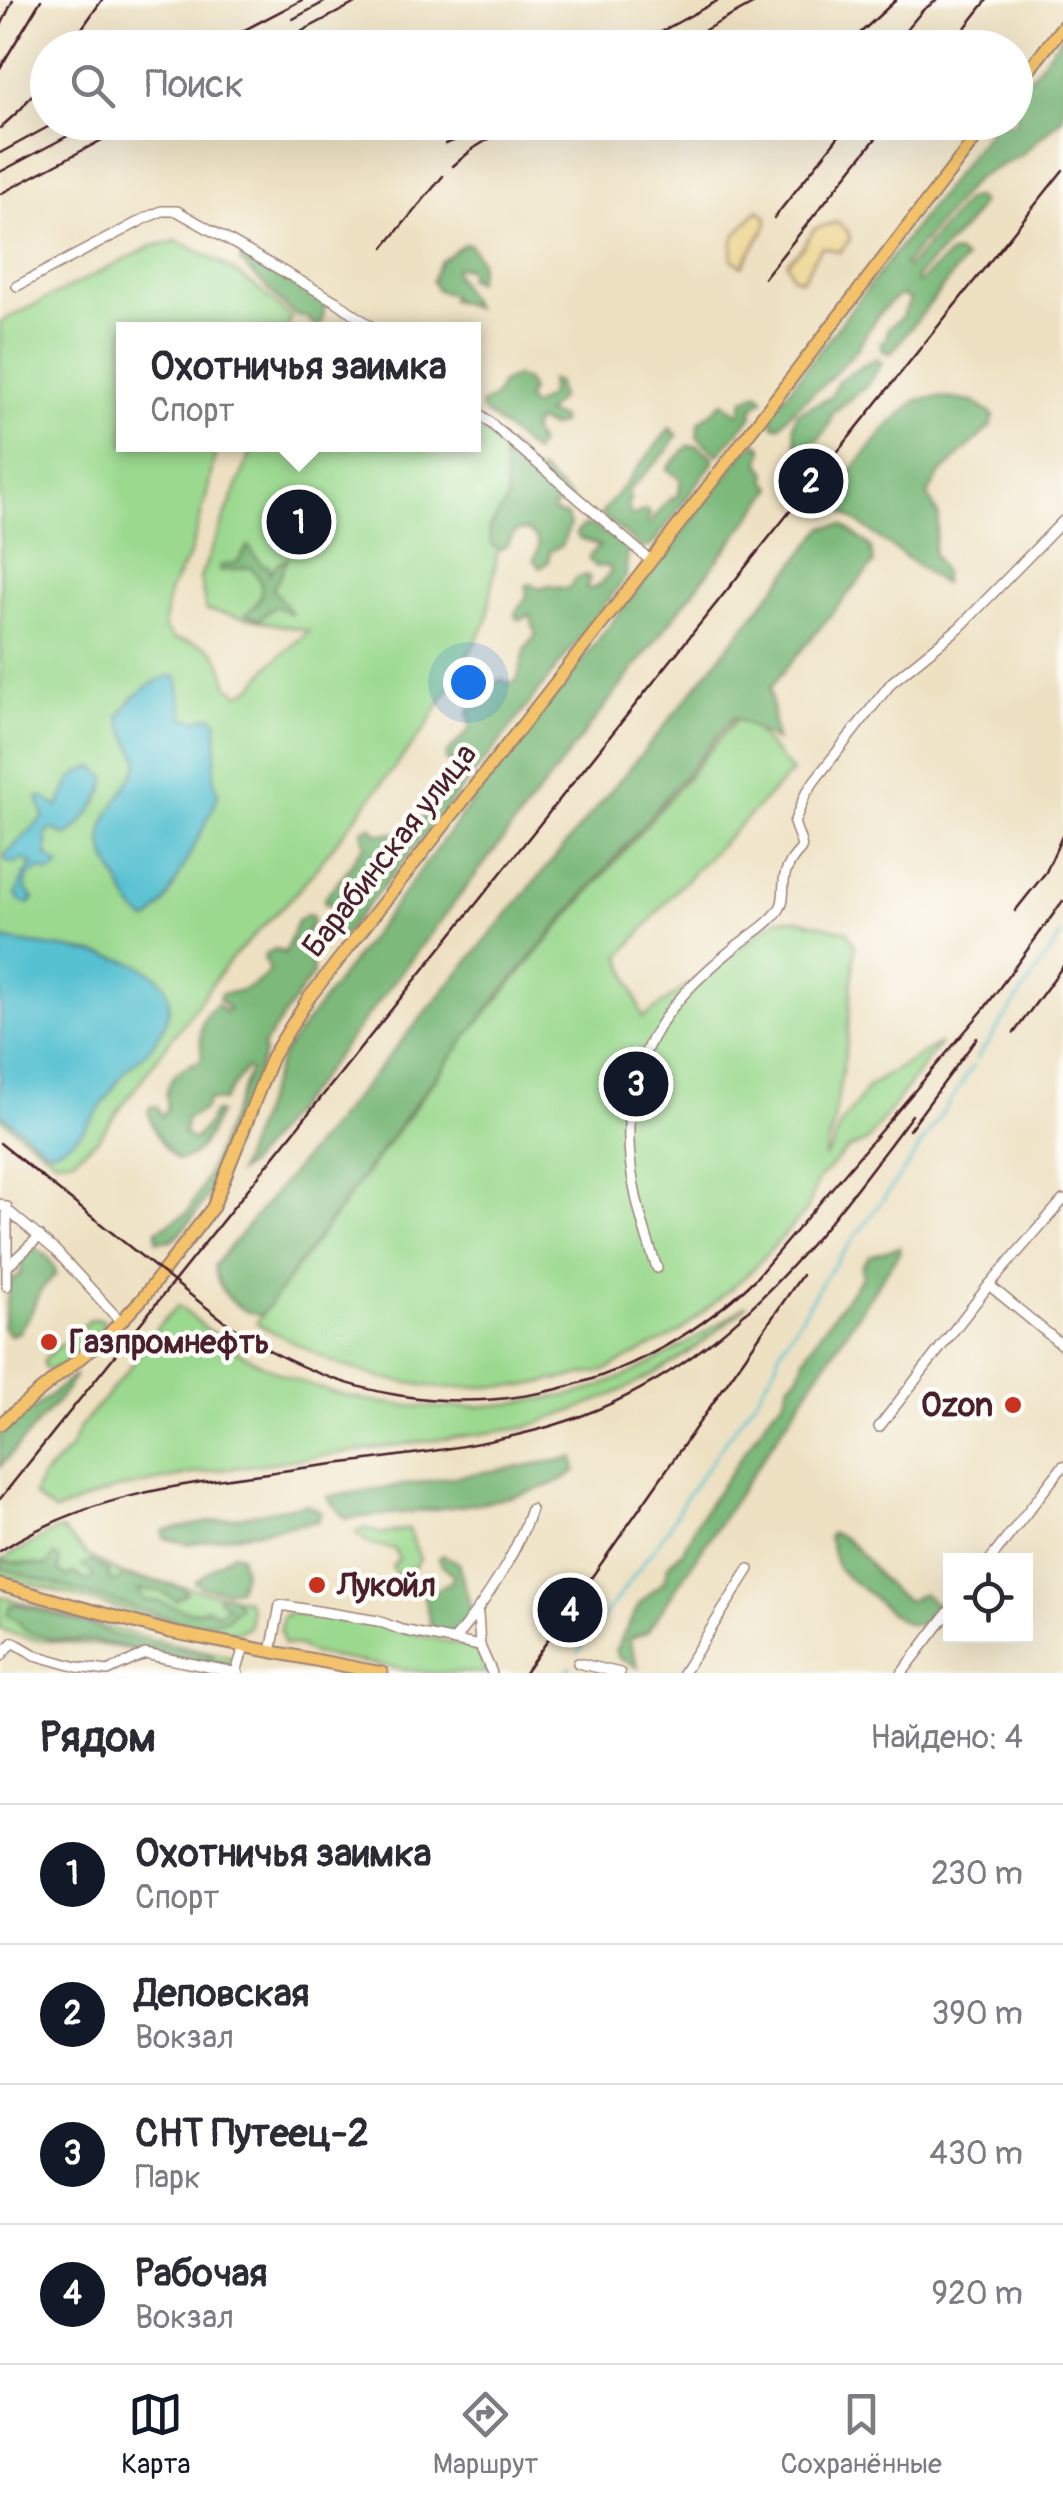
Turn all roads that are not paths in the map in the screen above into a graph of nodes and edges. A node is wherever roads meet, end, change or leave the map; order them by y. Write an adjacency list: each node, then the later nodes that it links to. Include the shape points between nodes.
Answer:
1 (1063, 26): 2 (main road)
2 (1033, 65)
3 (974, 140): 8 (main road, Барабинская улица)
4 (17, 286): 5 (street, via 148,217 177,211)
5 (365, 322)
6 (481, 414): 8 (street)
7 (1063, 521): 13 (street, via 960,627 892,682 805,795 794,823 804,844 788,867 780,909 684,991 646,1050 628,1149)
8 (652, 561): 16 (main road, Барабинская улица, via 308,999 272,1057 213,1207)
9 (1063, 1200): 15 (street)
10 (4, 1205): 11 (street); 12 (street)
11 (40, 1236): 12 (street); 16 (street)
12 (9, 1265): 14 (street)
13 (657, 1268)
14 (8, 1286)
15 (989, 1286): 17 (street); 19 (street)
16 (121, 1322): 18 (main road, Барабинская улица)
17 (1063, 1346)
18 (0, 1424)
19 (879, 1427)
20 (1063, 1466): 22 (street)
21 (531, 1509): 25 (street)
22 (995, 1553)
23 (749, 1569): 38 (street)
24 (0, 1585): 29 (main road)
25 (479, 1611): 27 (street); 28 (street)
26 (943, 1619): 39 (street)
27 (455, 1639): 28 (street); 30 (street, via 280,1605)
28 (480, 1646): 36 (street)
29 (244, 1647): 30 (main road); 34 (street)
30 (272, 1652): 35 (main road)
31 (0, 1657): 33 (street, via 13,1642 58,1663)
32 (578, 1663): 37 (street)
33 (108, 1672): 34 (street, via 145,1654)
34 (237, 1672)
35 (382, 1673)
36 (492, 1673)
37 (620, 1673)
38 (683, 1673)
39 (902, 1673)

